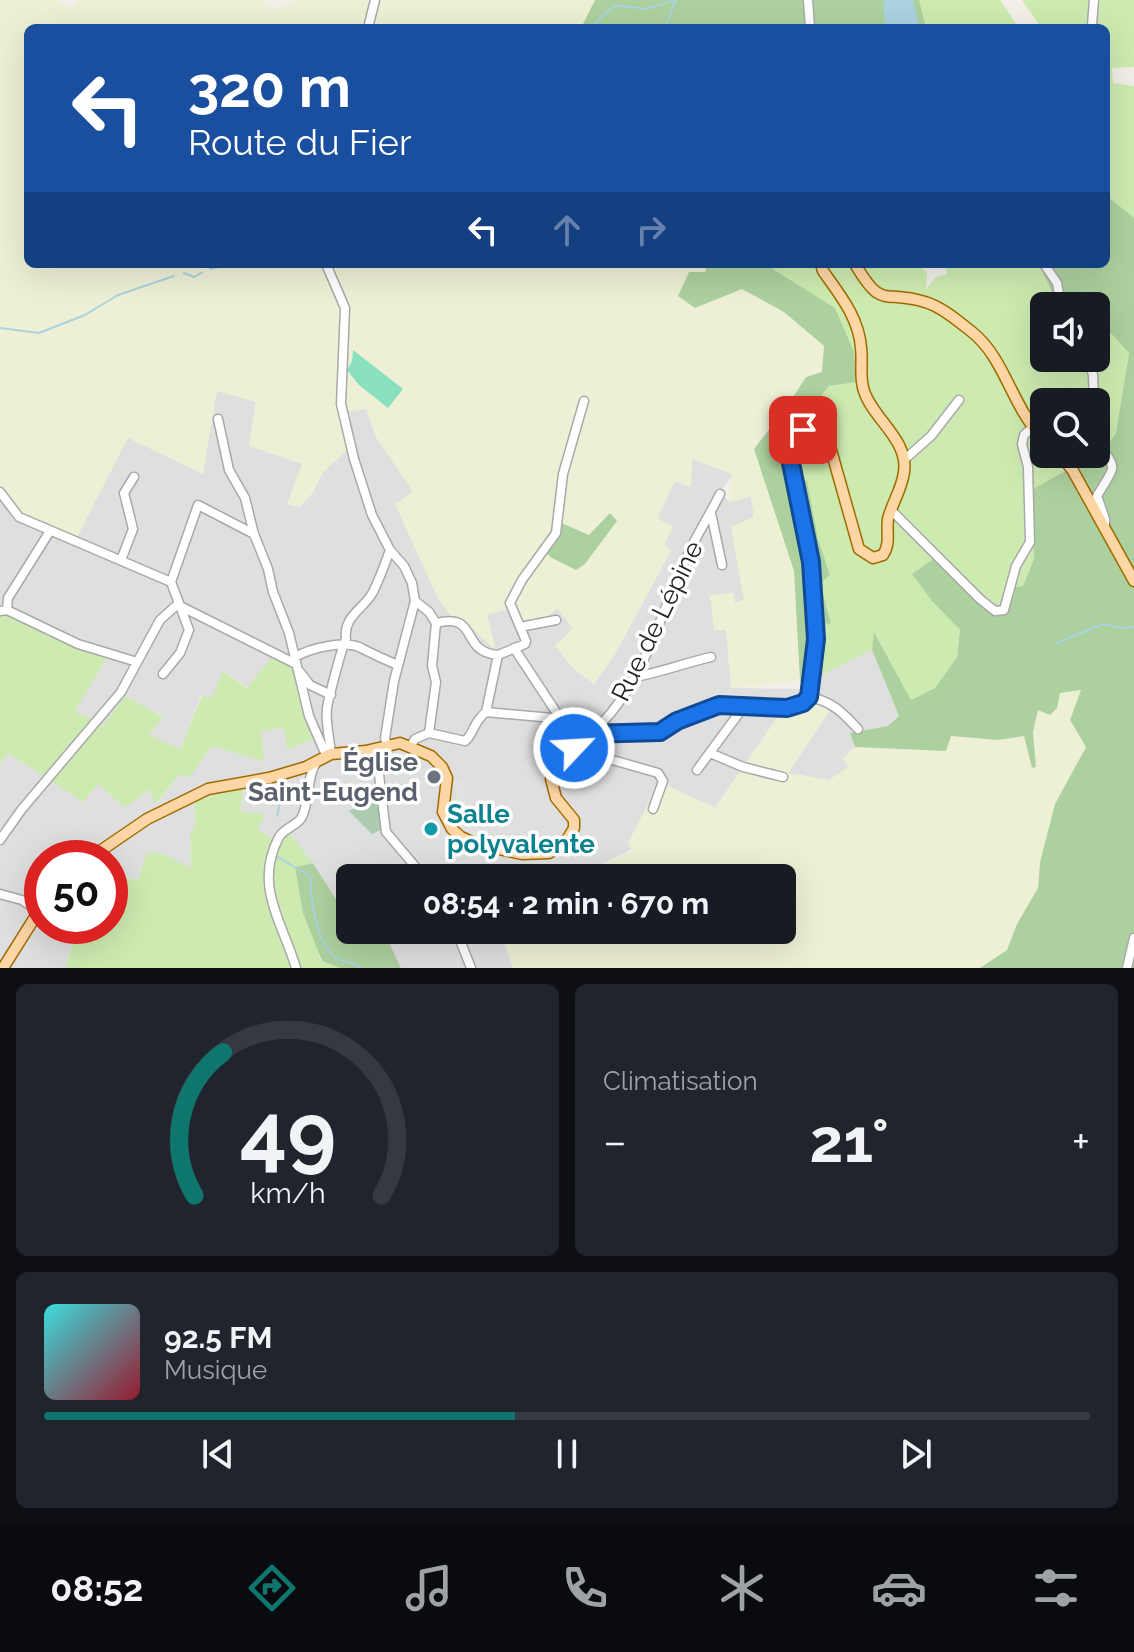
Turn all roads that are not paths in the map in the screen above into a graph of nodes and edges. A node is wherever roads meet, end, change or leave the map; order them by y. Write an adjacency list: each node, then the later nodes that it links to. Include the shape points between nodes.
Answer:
1 (375, 0): 4 (street)
2 (808, 0): 5 (street)
3 (1094, 0): 6 (street)
4 (369, 24)
5 (810, 24)
6 (1092, 24)
7 (328, 268): 28 (street, via 345,308 341,404 372,515)
8 (822, 268): 17 (main road, via 856,325 865,395)
9 (857, 268): 15 (main road, via 880,296 933,305 973,332 993,355)
10 (1047, 268): 11 (street)
11 (1059, 292)
12 (959, 400): 17 (street)
13 (584, 401): 38 (street, via 563,474 556,533 510,603)
14 (218, 419): 27 (street, via 229,470 245,498)
15 (1030, 422)
16 (1030, 430): 23 (street, via 1022,444 1028,467 1030,542 1016,566 1004,610 992,609)
17 (904, 460): 23 (main road, via 903,480)
18 (1110, 461): 25 (street, via 1111,478 1097,496)
19 (1071, 468): 25 (main road)
20 (134, 477): 29 (street, via 124,493 133,524)
21 (0, 492): 26 (street, via 19,517)
22 (720, 494): 24 (street, Rue de Lépine)
23 (891, 510): 51 (main road, via 886,551 879,557 867,556 859,549 829,443 809,429 792,439 789,453 811,562 816,639)
24 (711, 512): 30 (street); 49 (street, Rue de Lépine)
25 (1105, 528): 31 (main road)
26 (50, 531): 29 (street); 35 (street)
27 (254, 534): 32 (street, via 198,505); 39 (street)
28 (390, 550): 33 (street, via 404,566); 40 (street, via 373,593 351,617)
29 (121, 560): 32 (street)
30 (722, 565)
31 (1134, 581)
32 (171, 582): 34 (street)
33 (415, 601): 37 (street); 47 (street)
34 (180, 606): 45 (street, via 160,620); 46 (street); 48 (street, via 188,636)
35 (4, 611): 45 (street, via 78,644)
36 (556, 620): 38 (street)
37 (436, 623): 43 (street, via 459,622 478,649); 56 (street)
38 (520, 627): 41 (street, via 526,641)
39 (289, 633): 42 (street); 46 (street)
40 (341, 646): 42 (street); 47 (street, via 361,647); 50 (street)
41 (514, 648): 43 (street); 54 (street)
42 (307, 650): 46 (street)
43 (498, 655): 53 (street)
44 (711, 657): 49 (street)
45 (137, 662): 65 (street, via 112,703)
46 (296, 663): 50 (street, via 310,685); 61 (street)
47 (398, 665): 59 (street)
48 (163, 674)
49 (635, 677): 57 (street, Rue de Lépine, via 613,712 601,724 586,726)
50 (331, 695): 61 (street)
51 (809, 697): 52 (main road, via 787,708); 55 (street, via 839,708)
52 (745, 704): 57 (main road, via 719,705 660,732); 60 (street)
53 (486, 712): 54 (street); 56 (street, via 465,741)
54 (560, 718): 57 (street)
55 (858, 729)
56 (429, 733): 58 (street)
57 (586, 734): 58 (main road, via 551,779 574,828 557,849 536,854 476,844 457,835 443,812 447,778 442,767); 64 (street, via 602,757 658,773 663,781)
58 (410, 747): 59 (main road, via 400,743)
59 (381, 748): 61 (main road); 67 (street, via 386,832)
60 (710, 753): 62 (street); 63 (street)
61 (326, 756): 66 (main road, via 269,778 208,789); 74 (street, via 312,770 301,819 280,834 269,862 276,917)
62 (697, 770)
63 (783, 777)
64 (653, 809)
65 (0, 840)
66 (116, 840)
67 (413, 864)
68 (0, 894): 69 (street)
69 (24, 901)
70 (24, 934): 73 (main road)
71 (1134, 938): 76 (street)
72 (462, 944): 75 (street)
73 (3, 968)
74 (296, 968)
75 (471, 968)
76 (1127, 968)

